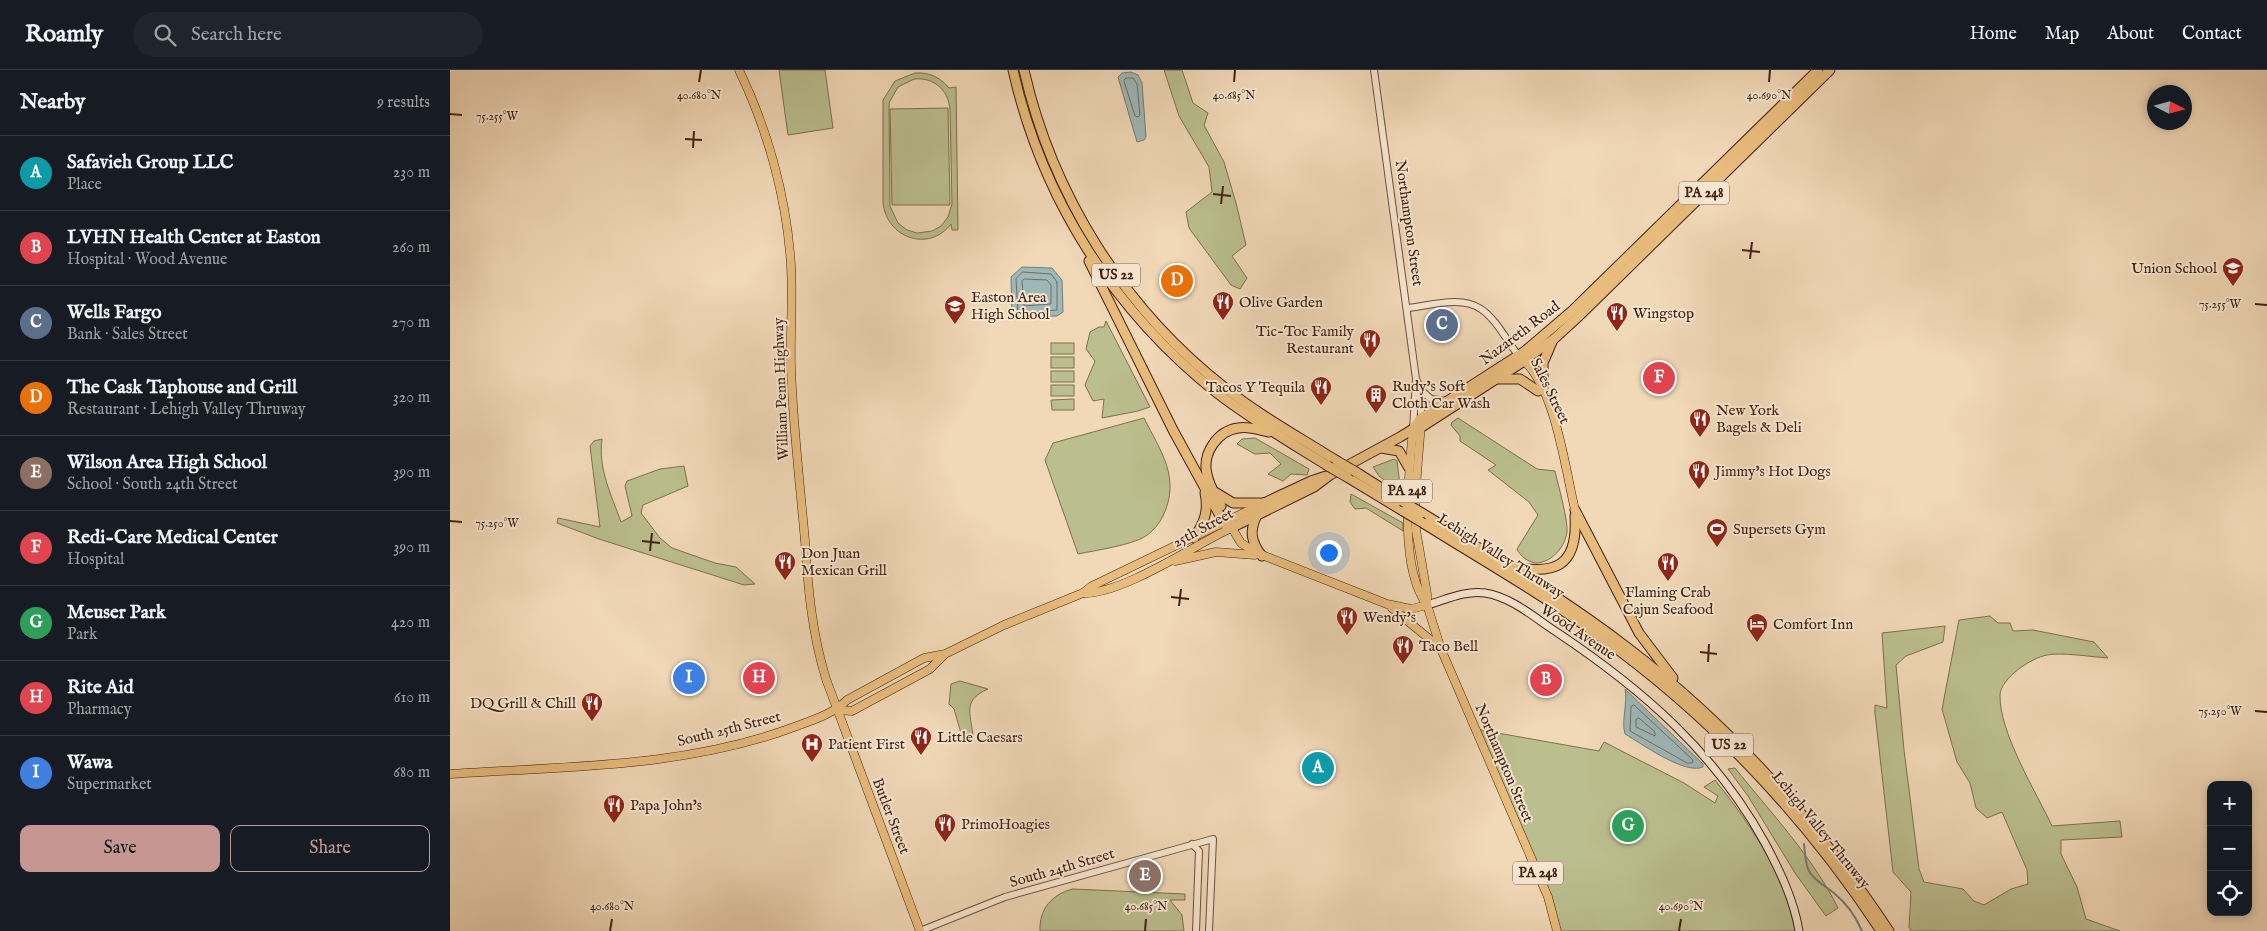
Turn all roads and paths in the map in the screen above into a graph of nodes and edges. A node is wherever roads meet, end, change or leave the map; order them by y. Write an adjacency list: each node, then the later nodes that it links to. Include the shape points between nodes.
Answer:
1 (739, 70): 37 (main road, William Penn Highway, via 758,116 777,177 788,232 792,377 809,592 820,659)
2 (1013, 70): 7 (highway, Lehigh Valley Thruway / US 22, via 1038,153 1056,196)
3 (1024, 70): 30 (highway, Lehigh Valley Thruway / US 22, bridge, via 1040,128 1066,191 1100,251 1127,289 1172,341 1224,387 1281,427)
4 (1374, 70): 8 (street, Northampton Street)
5 (1818, 70): 10 (highway, Nazareth Road / PA 248)
6 (1830, 70): 9 (highway, Nazareth Road / PA 248)
7 (1079, 237): 18 (highway, Lehigh Valley Thruway / US 22, via 1119,295 1165,348 1218,394); 22 (highway, via 1100,286)
8 (1407, 308): 10 (street, Sales Street, via 1454,303 1476,306 1485,312); 11 (street, Northampton Street)
9 (1554, 339): 10 (highway, Nazareth Road / PA 248); 14 (highway, via 1543,363)
10 (1521, 360): 12 (highway, Nazareth Road / PA 248); 14 (main road, Sales Street); 15 (highway, Nazareth Road / PA 248)
11 (1416, 379): 13 (street, Northampton Street); 17 (street, Northampton Street)
12 (1495, 380): 14 (highway, via 1520,379); 17 (highway, Nazareth Road / PA 248)
13 (1420, 390): 15 (street, via 1431,399); 16 (street, Northampton Street)
14 (1540, 390): 24 (main road, Sales Street, via 1553,414)
15 (1448, 401): 16 (highway, Nazareth Road / PA 248)
16 (1421, 418): 17 (highway, Nazareth Road / PA 248)
17 (1417, 428): 19 (highway, 25th Street); 20 (main road, Northampton Street / PA 248); 33 (main road, Northampton Street / PA 248, via 1414,516)
18 (1277, 434): 21 (highway, Lehigh Valley Thruway / US 22); 22 (highway, via 1242,427 1221,435 1206,459)
19 (1381, 448): 20 (highway, via 1399,451); 21 (highway, 25th Street)
20 (1409, 468): 33 (main road, Northampton Street / PA 248, via 1407,517 1411,553 1420,596)
21 (1329, 470): 23 (highway, 25th Street); 25 (highway, 25th Street, via 1314,487); 45 (highway, Lehigh Valley Thruway / US 22, bridge, via 1347,477 1569,614 1680,700 1738,753 1803,824)
22 (1209, 490): 23 (highway, via 1233,503); 26 (highway); 27 (highway, via 1206,514)
23 (1264, 503): 26 (main road, 25th Street)
24 (1575, 510): 30 (highway, via 1574,544 1561,562 1540,571); 36 (highway, via 1639,633)
25 (1257, 515): 26 (highway, 25th Street); 28 (highway, via 1252,537)
26 (1228, 524): 27 (main road, 25th Street); 28 (main road, Wood Avenue, via 1244,546); 29 (main road, 25th Street)
27 (1194, 538): 31 (main road, 25th Street)
28 (1262, 556): 29 (main road, via 1216,552); 32 (main road, Wood Avenue)
29 (1166, 564): 31 (main road, 25th Street, via 1094,594)
30 (1503, 564): 36 (highway, Lehigh Valley Thruway / US 22, via 1601,627)
31 (1083, 593): 35 (main road, 25th Street, via 1004,625)
32 (1387, 604): 33 (main road, Wood Avenue, via 1411,609); 34 (main road)
33 (1427, 605): 34 (main road, Northampton Street / PA 248); 44 (main road, Wood Avenue, via 1474,593 1501,598 1595,659 1663,712 1707,758 1748,814 1784,881)
34 (1441, 649): 43 (main road, Northampton Street / PA 248, via 1540,878)
35 (945, 654): 37 (main road, 25th Street, via 924,658 847,700); 37 (main road, 25th Street, via 930,669 852,711)
36 (1685, 694): 46 (highway, Lehigh Valley Thruway / US 22, via 1791,800 1833,851)
37 (837, 710): 38 (main road, South 25th Street, via 741,743 672,757); 40 (main road, Butler Street)
38 (450, 774)
39 (1192, 844): 40 (street, South 24th Street, via 1005,897); 41 (street, via 1199,851); 42 (street, South 24th Street, via 1213,839)
40 (920, 931)
41 (1196, 931)
42 (1209, 931)
43 (1557, 931)
44 (1799, 931)
45 (1881, 931)
46 (1890, 931)

